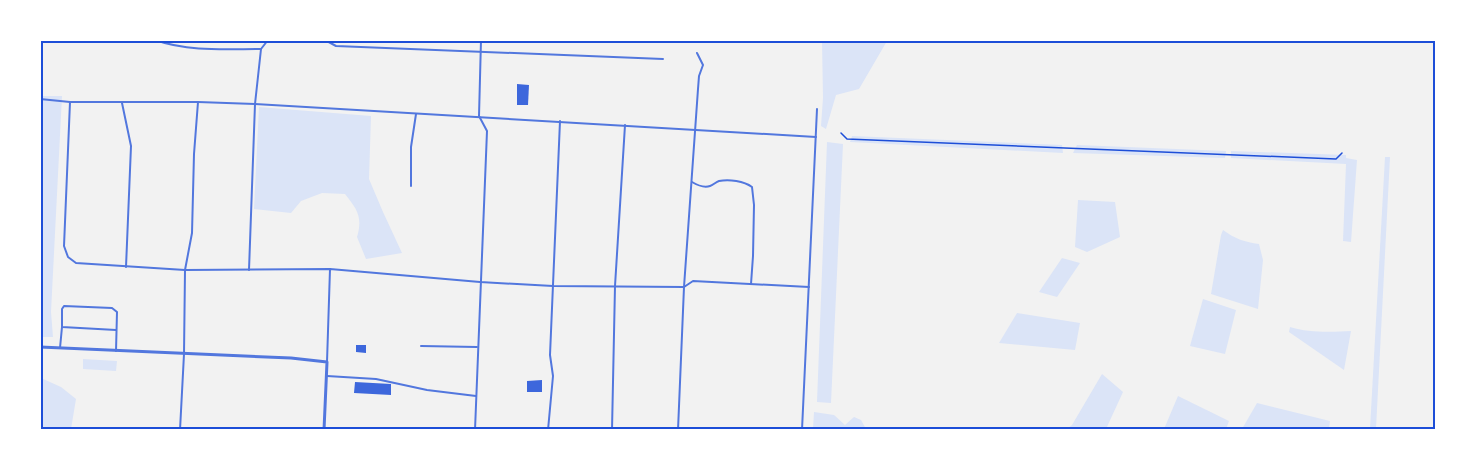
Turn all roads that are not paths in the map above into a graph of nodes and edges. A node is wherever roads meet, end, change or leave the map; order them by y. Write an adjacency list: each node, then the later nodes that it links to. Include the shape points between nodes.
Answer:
1 (156, 40): 5 (street, via 170,46)
2 (268, 40): 5 (street)
3 (325, 40): 6 (street, via 336,46)
4 (481, 40): 6 (street)
5 (261, 49): 13 (street)
6 (481, 52): 8 (street); 16 (street)
7 (697, 53): 19 (street, via 703,65)
8 (663, 59)
9 (40, 99): 10 (street)
10 (70, 102): 11 (street); 23 (street, via 64,246 68,257 76,262)
11 (122, 102): 12 (street); 23 (street, via 132,146)
12 (198, 102): 13 (street); 25 (street, via 192,233)
13 (255, 104): 15 (street); 26 (street)
14 (817, 109): 20 (street)
15 (416, 114): 16 (street); 22 (street)
16 (479, 116): 17 (street); 27 (street, via 487,131)
17 (560, 121): 18 (street); 29 (street)
18 (625, 125): 19 (street); 30 (street)
19 (695, 129): 20 (street); 21 (street)
20 (816, 137): 32 (street)
21 (692, 182): 28 (street, via 703,187 725,180 752,187); 31 (street)
22 (411, 186)
23 (126, 267): 25 (street)
24 (330, 269): 26 (street); 27 (street); 41 (street)
25 (185, 270): 26 (street); 40 (street)
26 (249, 270)
27 (480, 282): 29 (street); 37 (street)
28 (751, 284): 31 (street, via 693,281); 32 (street)
29 (553, 286): 30 (street); 47 (street, via 549,355 553,376)
30 (615, 286): 31 (street); 48 (street)
31 (684, 287): 49 (street)
32 (809, 287): 50 (street)
33 (62, 327): 34 (street); 34 (street, via 64,306 112,308 117,312); 38 (street)
34 (116, 330): 39 (street)
35 (421, 346): 37 (street)
36 (40, 347): 38 (street)
37 (477, 347): 43 (street)
38 (60, 348): 39 (street)
39 (116, 351): 40 (street)
40 (184, 354): 41 (street); 44 (street)
41 (327, 362): 42 (street)
42 (326, 376): 43 (street, via 376,378); 45 (street)
43 (476, 396): 46 (street)
44 (180, 429)
45 (324, 429)
46 (475, 429)
47 (548, 429)
48 (612, 429)
49 (678, 429)
50 (802, 429)

